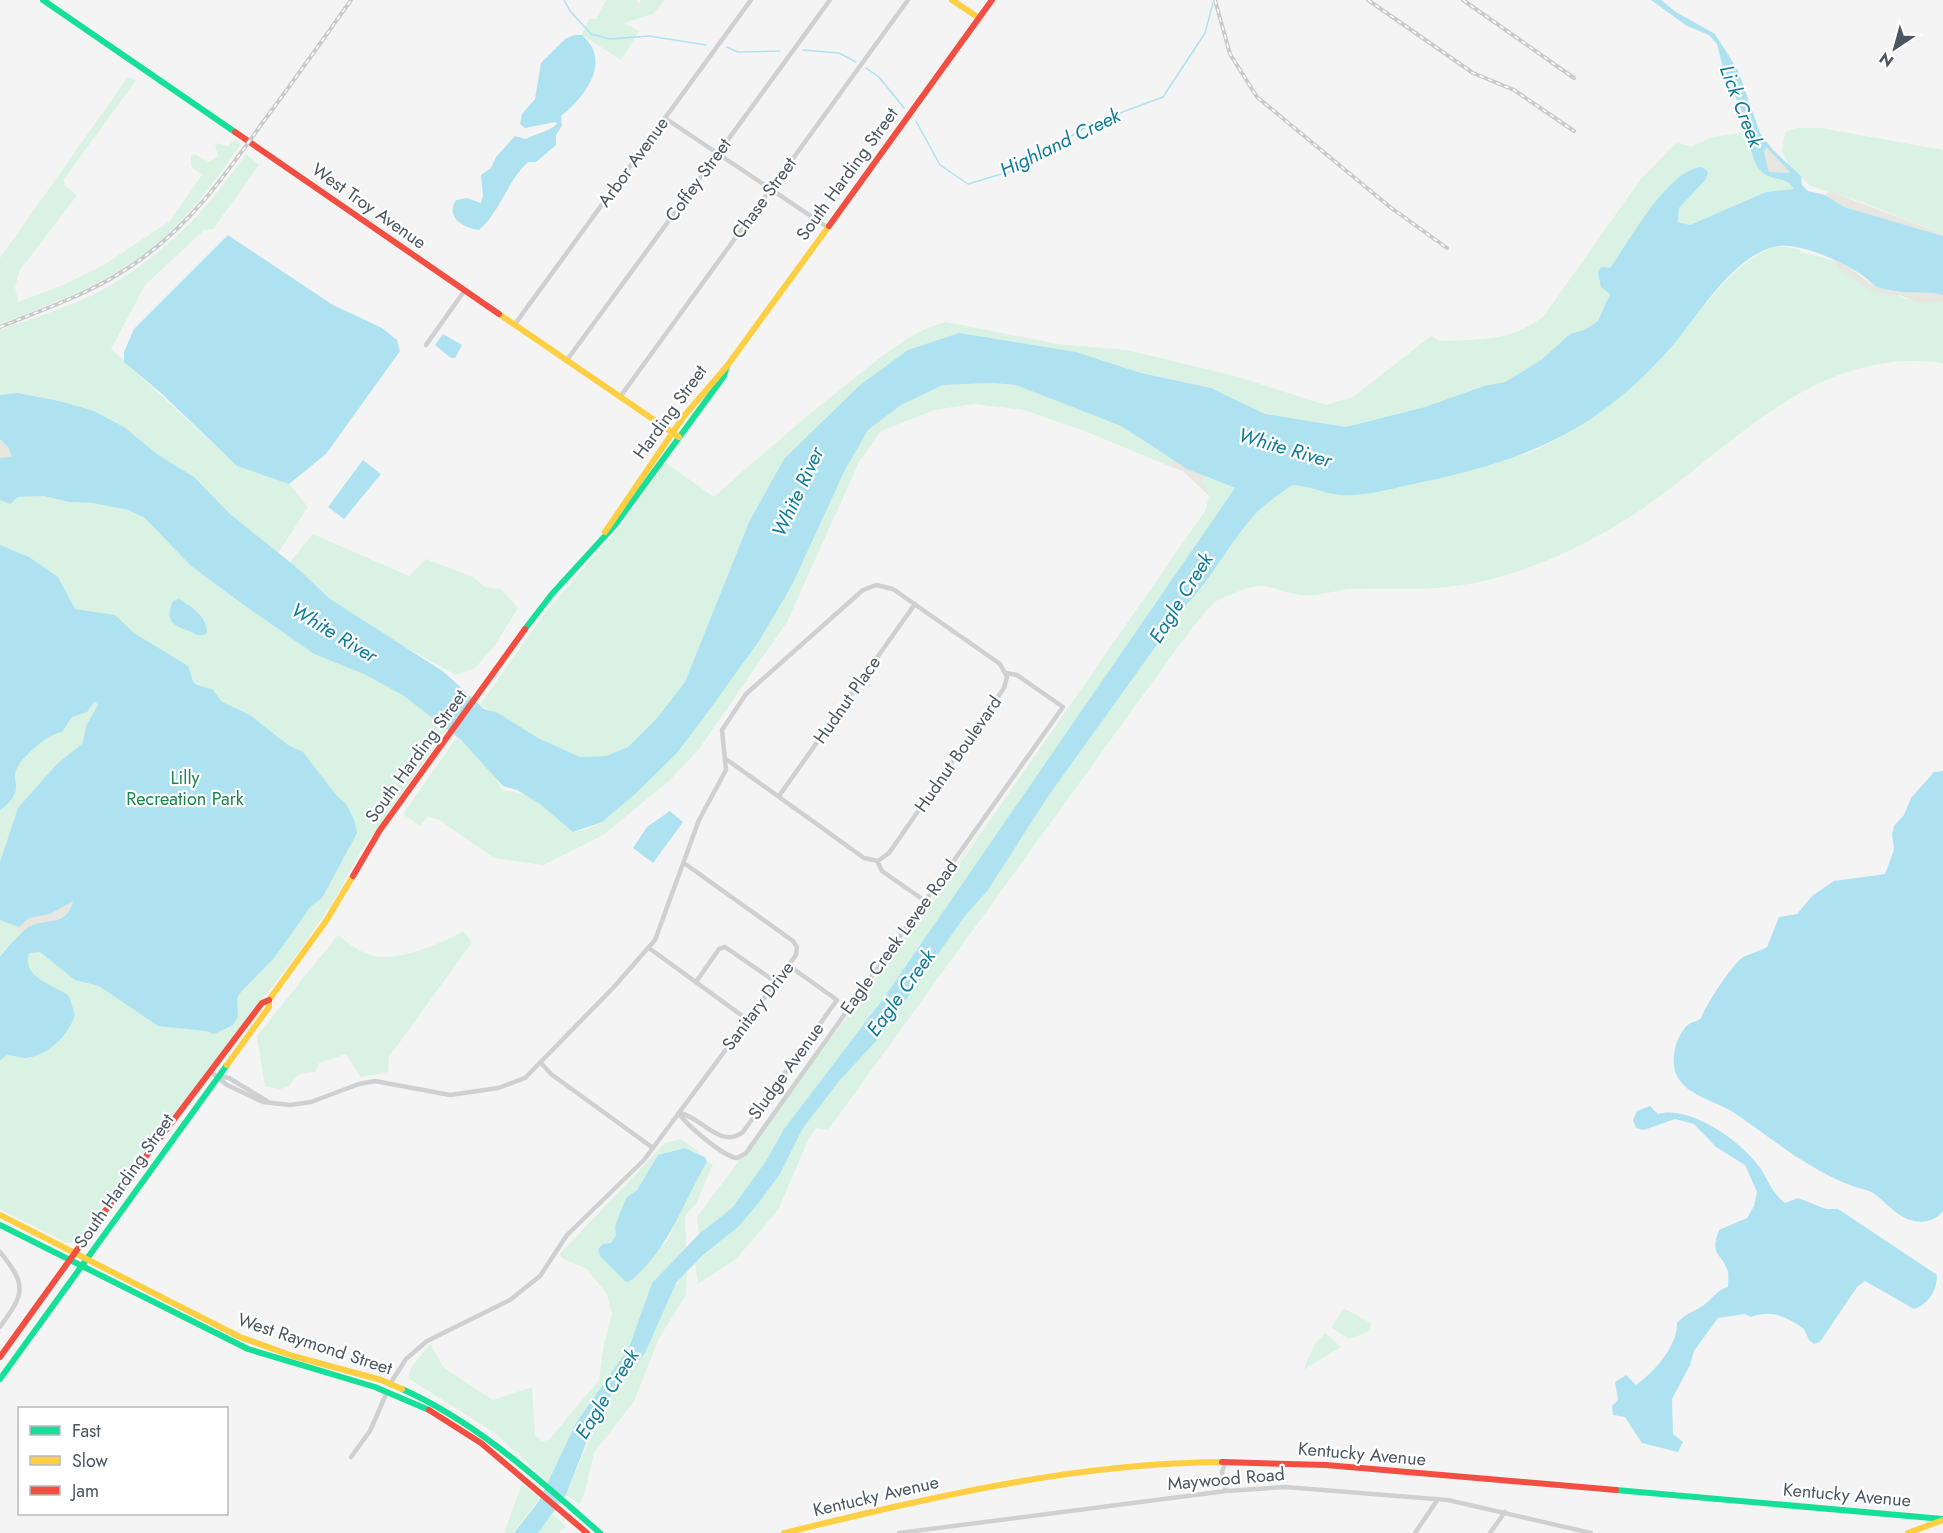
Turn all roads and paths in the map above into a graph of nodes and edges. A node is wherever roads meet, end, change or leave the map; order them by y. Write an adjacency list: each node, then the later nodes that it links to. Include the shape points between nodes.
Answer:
1 (43, 0): 12 (main road, West Troy Avenue)
2 (751, 0): 8 (street, Arbor Avenue)
3 (830, 0): 9 (street, Coffey Street)
4 (908, 0): 10 (street, Chase Street)
5 (952, 0): 7 (main road)
6 (992, 0): 7 (main road, South Harding Street)
7 (979, 18): 11 (main road, South Harding Street)
8 (665, 118): 9 (street); 13 (street, Arbor Avenue)
9 (718, 153): 10 (street); 15 (street, Coffey Street)
10 (770, 189): 11 (street); 17 (street, Chase Street)
11 (827, 227): 16 (main road, South Harding Street)
12 (465, 290): 13 (main road, West Troy Avenue); 14 (street)
13 (515, 324): 15 (main road, West Troy Avenue)
14 (426, 345)
15 (567, 360): 17 (main road, West Troy Avenue)
16 (727, 366): 18 (main road, Harding Street, via 715,375); 19 (main road, Harding Street, via 724,376)
17 (620, 397): 18 (main road, West Troy Avenue)
18 (673, 433): 19 (main road, West Troy Avenue); 20 (main road, Harding Street)
19 (679, 437): 20 (main road, Harding Street)
20 (600, 540): 32 (main road, South Harding Street, via 542,606 506,655 368,849 321,929)
21 (915, 604): 22 (street, Hudnut Boulevard, via 1000,664); 23 (street, Hudnut Boulevard, via 887,586 874,585 863,590 746,694 722,730); 24 (street, Hudnut Place)
22 (1006, 673): 25 (street, Hudnut Boulevard, via 998,697 889,854); 27 (street, Eagle Creek Levee Road, via 1017,675 1063,707)
23 (726, 759): 24 (street); 26 (street, Hudnut Boulevard, via 726,770 699,820)
24 (779, 796): 25 (street, via 864,858)
25 (877, 861): 27 (street, via 882,871)
26 (684, 862): 28 (street, Hudnut Boulevard); 29 (street, Sanitary Drive, via 793,941 797,951)
27 (925, 901): 37 (street, Eagle Creek Levee Road, via 745,1154 738,1158 728,1156 684,1122)
28 (649, 948): 30 (street); 34 (street, Hudnut Boulevard)
29 (788, 965): 31 (street, Sanitary Drive); 37 (street, Sludge Avenue, via 837,1000 743,1132 725,1138)
30 (696, 982): 31 (street, via 724,946); 33 (street)
31 (776, 982): 33 (street, Sanitary Drive)
32 (269, 1000): 35 (main road, South Harding Street, via 262,1003); 36 (main road, South Harding Street, via 269,1007)
33 (748, 1020): 37 (street, Sanitary Drive)
34 (541, 1063): 36 (street, Hudnut Boulevard, via 512,1084 450,1095 375,1081 305,1104 284,1105 267,1101 229,1078); 38 (street)
35 (212, 1072): 36 (street, Hudnut Boulevard); 39 (main road, South Harding Street)
36 (218, 1076): 40 (main road, South Harding Street)
37 (679, 1113): 38 (street, Sanitary Drive)
38 (652, 1148): 51 (street, Sanitary Drive, via 567,1235 536,1281 510,1300 426,1341 404,1363)
39 (132, 1176): 40 (main road); 44 (main road, South Harding Street)
40 (140, 1183): 45 (main road, South Harding Street)
41 (0, 1215): 44 (main road, West Raymond Street)
42 (0, 1225): 46 (main road, West Raymond Street)
43 (0, 1252): 48 (street, via 21,1293)
44 (75, 1253): 45 (main road, West Raymond Street); 46 (main road, South Harding Street)
45 (87, 1258): 47 (main road, South Harding Street); 51 (main road, West Raymond Street, via 240,1336)
46 (69, 1261): 47 (main road, West Raymond Street); 49 (main road, South Harding Street)
47 (81, 1267): 50 (main road, South Harding Street); 51 (main road, West Raymond Street, via 248,1349)
48 (0, 1327)
49 (0, 1357)
50 (0, 1379)
51 (388, 1388): 52 (street, Sanitary Drive, via 372,1428); 59 (main road, West Raymond Street, via 481,1443); 60 (main road, West Raymond Street, via 424,1398 466,1423)
52 (351, 1457)
53 (1226, 1461): 54 (street, via 1222,1472); 57 (main road, Kentucky Avenue, via 1326,1465); 61 (main road, Kentucky Avenue, via 1144,1464 1041,1477)
54 (1226, 1491): 55 (street, Maywood Road, via 1294,1487); 62 (street, Maywood Road)
55 (1438, 1499): 56 (street, Maywood Road); 63 (street)
56 (1505, 1512): 58 (street, Maywood Road); 64 (street)
57 (1943, 1520): 67 (main road)
58 (1563, 1526): 65 (street); 66 (street, Maywood Road)
59 (587, 1533)
60 (600, 1533)
61 (784, 1533)
62 (899, 1533)
63 (1415, 1533)
64 (1490, 1533)
65 (1561, 1533)
66 (1591, 1533)
67 (1908, 1533)

